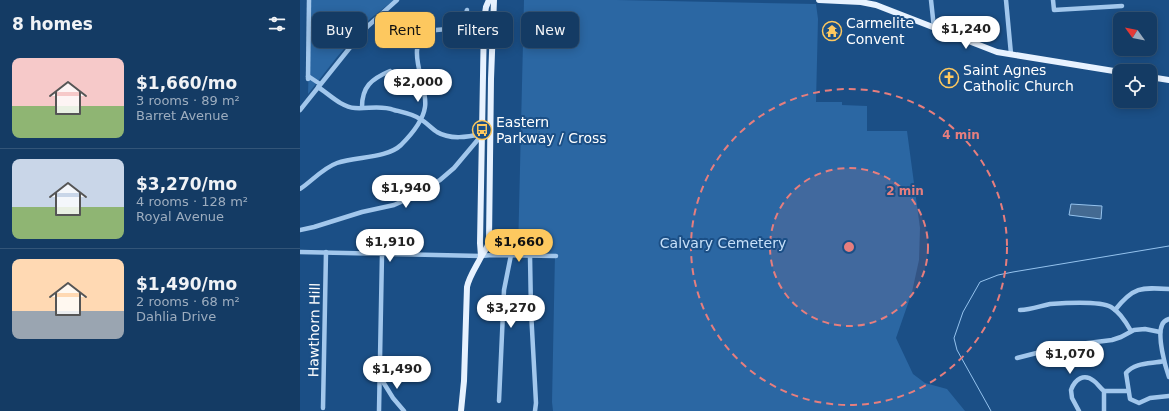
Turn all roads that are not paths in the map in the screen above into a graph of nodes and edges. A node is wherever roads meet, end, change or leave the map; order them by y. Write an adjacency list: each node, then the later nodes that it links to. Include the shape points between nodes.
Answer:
1 (309, 0): 22 (street, via 308,78)
2 (397, 0): 22 (street, via 368,26)
3 (489, 0): 11 (main road)
4 (494, 0): 12 (main road)
5 (819, 0): 9 (main road)
6 (931, 0): 13 (street)
7 (1006, 0): 17 (street)
8 (1053, 0): 10 (street, via 1054,10)
9 (876, 2): 13 (main road)
10 (1122, 6)
11 (485, 12)
12 (494, 12)
13 (934, 28): 17 (main road, via 990,50)
14 (443, 30): 25 (street, via 437,30 424,36 417,49 416,58 426,95 425,111)
15 (484, 48): 27 (main road)
16 (493, 48): 26 (main road)
17 (1011, 54): 18 (main road)
18 (1113, 71)
19 (390, 72): 23 (street, via 365,89)
20 (1157, 78): 21 (main road)
21 (1169, 80)
22 (319, 85): 23 (street, via 332,97 348,106); 24 (street)
23 (362, 107): 25 (street, via 390,108)
24 (300, 110)
25 (421, 119): 27 (street, via 442,134 459,137); 28 (street, via 397,148 336,163)
26 (491, 130): 27 (street, via 486,130); 34 (main road, via 488,248)
27 (482, 134): 29 (street, via 454,168 412,197 394,205); 34 (main road)
28 (300, 189)
29 (300, 230)
30 (300, 252): 31 (street)
31 (326, 252): 32 (street); 51 (street, Hawthorn Hill)
32 (382, 254): 34 (street); 45 (street)
33 (511, 255): 34 (street); 35 (street); 50 (street, via 504,290)
34 (481, 256): 54 (main road, via 467,287 464,381)
35 (530, 256): 36 (street); 55 (street)
36 (556, 256)
37 (1169, 290): 39 (street, via 1142,288 1125,298)
38 (1020, 310): 39 (street, via 1050,304 1099,304)
39 (1115, 310): 41 (street)
40 (1169, 319): 42 (street, via 1162,325)
41 (1131, 331): 42 (street, via 1145,329); 43 (street, via 1112,340 1064,346)
42 (1160, 332): 44 (street)
43 (1017, 358)
44 (1164, 361): 46 (street); 48 (street, via 1129,369 1126,373)
45 (380, 377): 52 (street); 53 (street)
46 (1169, 377)
47 (1104, 391): 48 (street); 56 (street, via 1089,378 1076,380 1071,394); 57 (street)
48 (1128, 391): 49 (street, via 1130,399 1139,403 1150,398)
49 (1169, 396)
50 (499, 401)
51 (323, 408)
52 (379, 411)
53 (404, 411)
54 (460, 411)
55 (535, 411)
56 (1080, 411)
57 (1104, 411)

